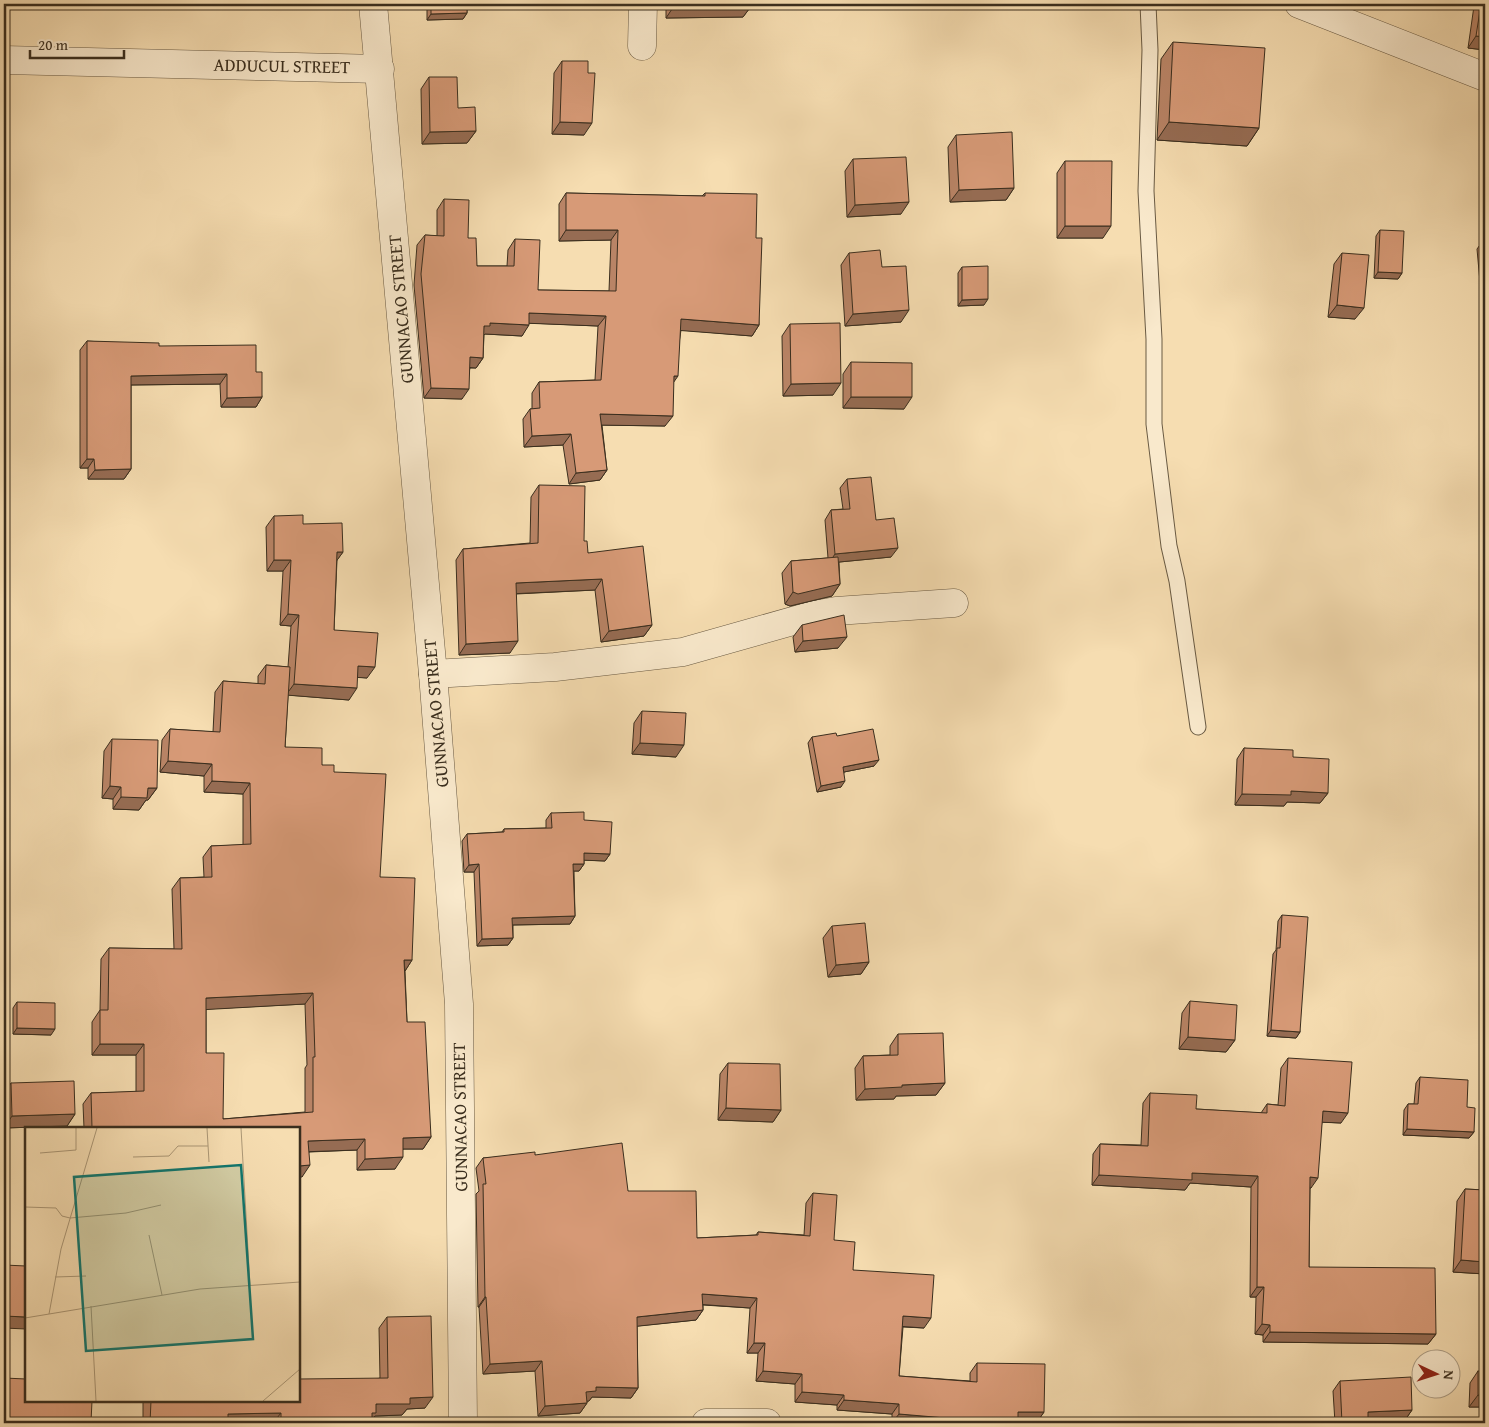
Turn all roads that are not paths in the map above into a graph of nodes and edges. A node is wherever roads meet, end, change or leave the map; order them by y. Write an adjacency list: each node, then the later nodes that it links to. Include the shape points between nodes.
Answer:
1 (373, 4): 7 (street, GUNNACAO STREET)
2 (643, 4): 5 (street)
3 (1148, 4): 11 (lane, via 1146,191 1154,339 1154,424 1169,546)
4 (1299, 4): 8 (street)
5 (642, 46)
6 (4, 60): 7 (street, ADDUCUL STREET)
7 (380, 69): 10 (street, GUNNACAO STREET)
8 (1485, 77)
9 (954, 603): 10 (street, via 836,611 683,652 555,667)
10 (433, 674): 12 (street, GUNNACAO STREET, via 459,1004)
11 (1198, 727)
12 (463, 1423)
13 (706, 1423): 14 (street)
14 (767, 1423)

